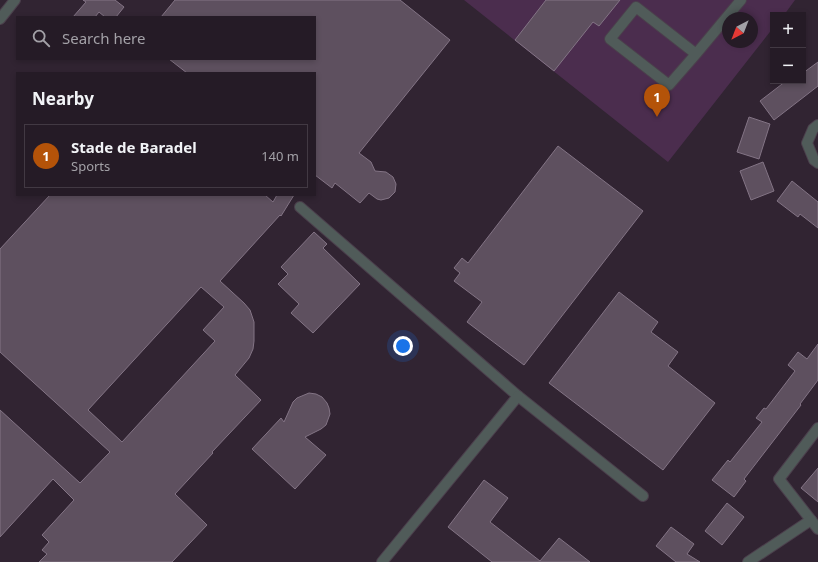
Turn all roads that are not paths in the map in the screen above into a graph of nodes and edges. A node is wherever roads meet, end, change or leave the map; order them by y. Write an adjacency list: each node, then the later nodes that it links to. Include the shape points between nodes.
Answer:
1 (15, 0): 3 (street)
2 (741, 0): 4 (street)
3 (0, 19)
4 (696, 54): 4 (street, via 669,85 610,39 636,7)
5 (818, 125): 6 (street, via 813,129 807,143 814,160)
6 (818, 163)
7 (300, 208): 8 (street)
8 (518, 396): 10 (street); 13 (street)
9 (818, 428): 11 (street, via 779,478)
10 (643, 496)
11 (811, 520): 12 (street); 14 (street)
12 (818, 528)
13 (382, 562)
14 (748, 562)

